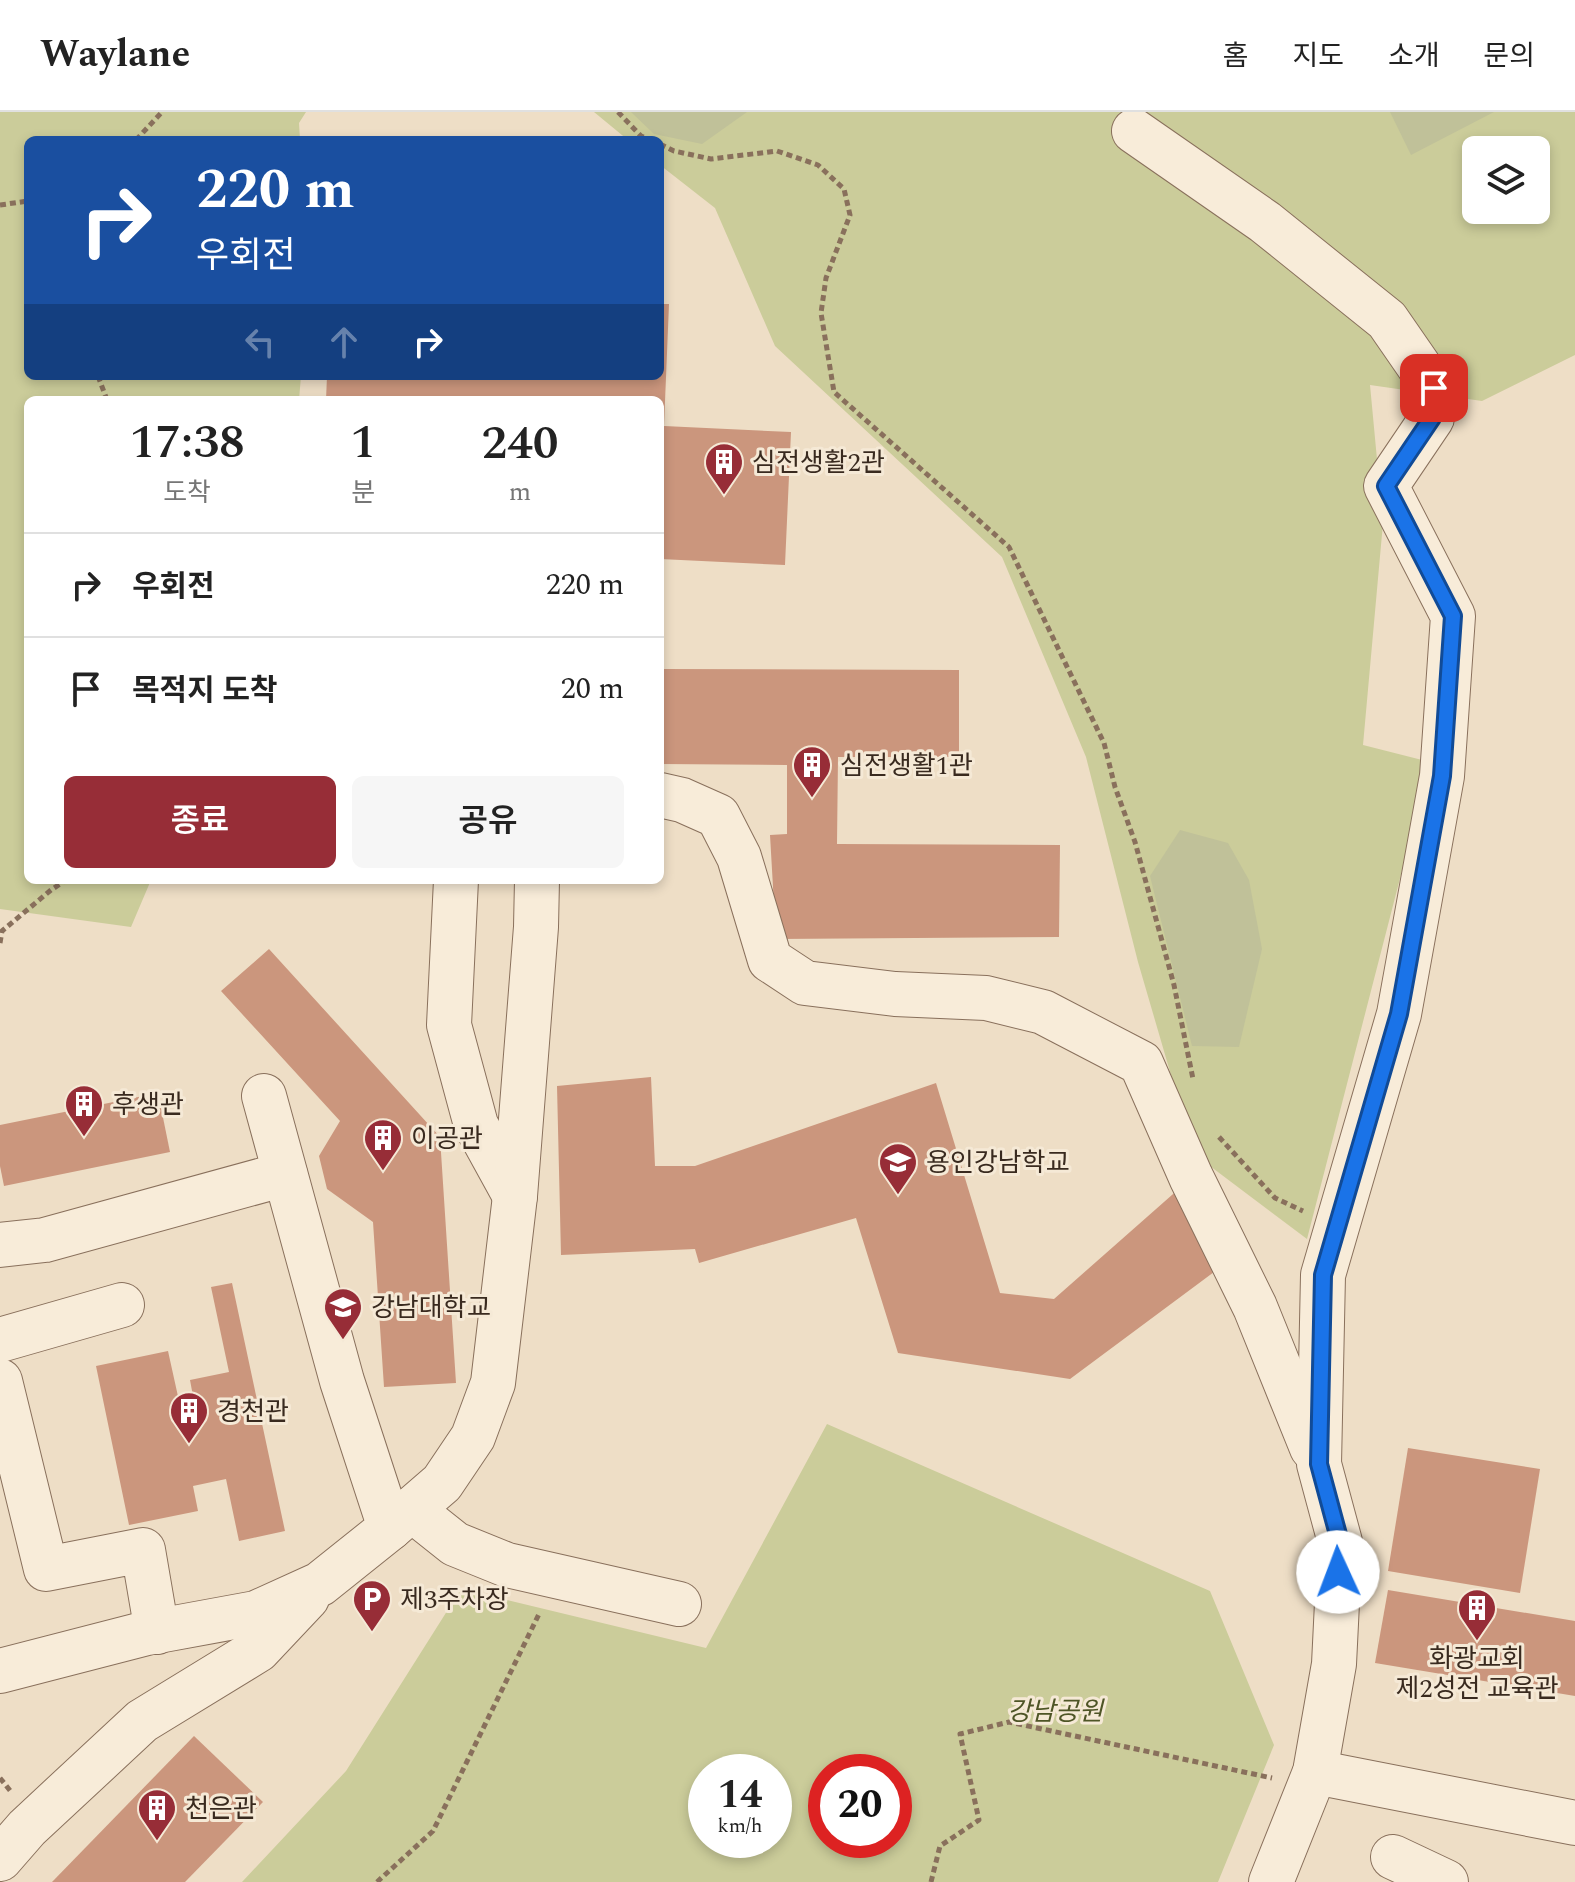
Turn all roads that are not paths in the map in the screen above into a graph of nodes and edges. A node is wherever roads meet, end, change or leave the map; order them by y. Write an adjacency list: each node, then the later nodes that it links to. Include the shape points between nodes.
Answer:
1 (1134, 131): 12 (street, via 1265,222 1387,320 1434,388 1432,418 1386,486 1453,616 1442,776 1399,1014 1323,1275)
2 (664, 796): 12 (street, via 718,816 739,857 770,960 805,983 986,998 1043,1012 1141,1063 1255,1307)
3 (456, 884): 7 (street, via 449,1025 476,1125)
4 (537, 884): 7 (street)
5 (264, 1096): 6 (street)
6 (285, 1174): 8 (street, via 45,1240); 13 (street, via 342,1381)
7 (515, 1196): 13 (street, via 493,1383 473,1437 442,1483)
8 (0, 1245)
9 (122, 1305): 10 (street)
10 (0, 1340)
11 (0, 1381): 16 (street, via 46,1569 143,1550)
12 (1319, 1464): 18 (street, via 1340,1542 1334,1664)
13 (400, 1518): 14 (street); 15 (street, via 507,1565)
14 (320, 1584): 16 (street, via 256,1613); 21 (street, via 258,1650 142,1721)
15 (679, 1604)
16 (157, 1632): 17 (street)
17 (0, 1671)
18 (1295, 1775): 19 (street); 22 (street)
19 (1575, 1823)
20 (1393, 1857): 23 (street)
21 (0, 1859)
22 (1271, 1882)
23 (1446, 1882)

